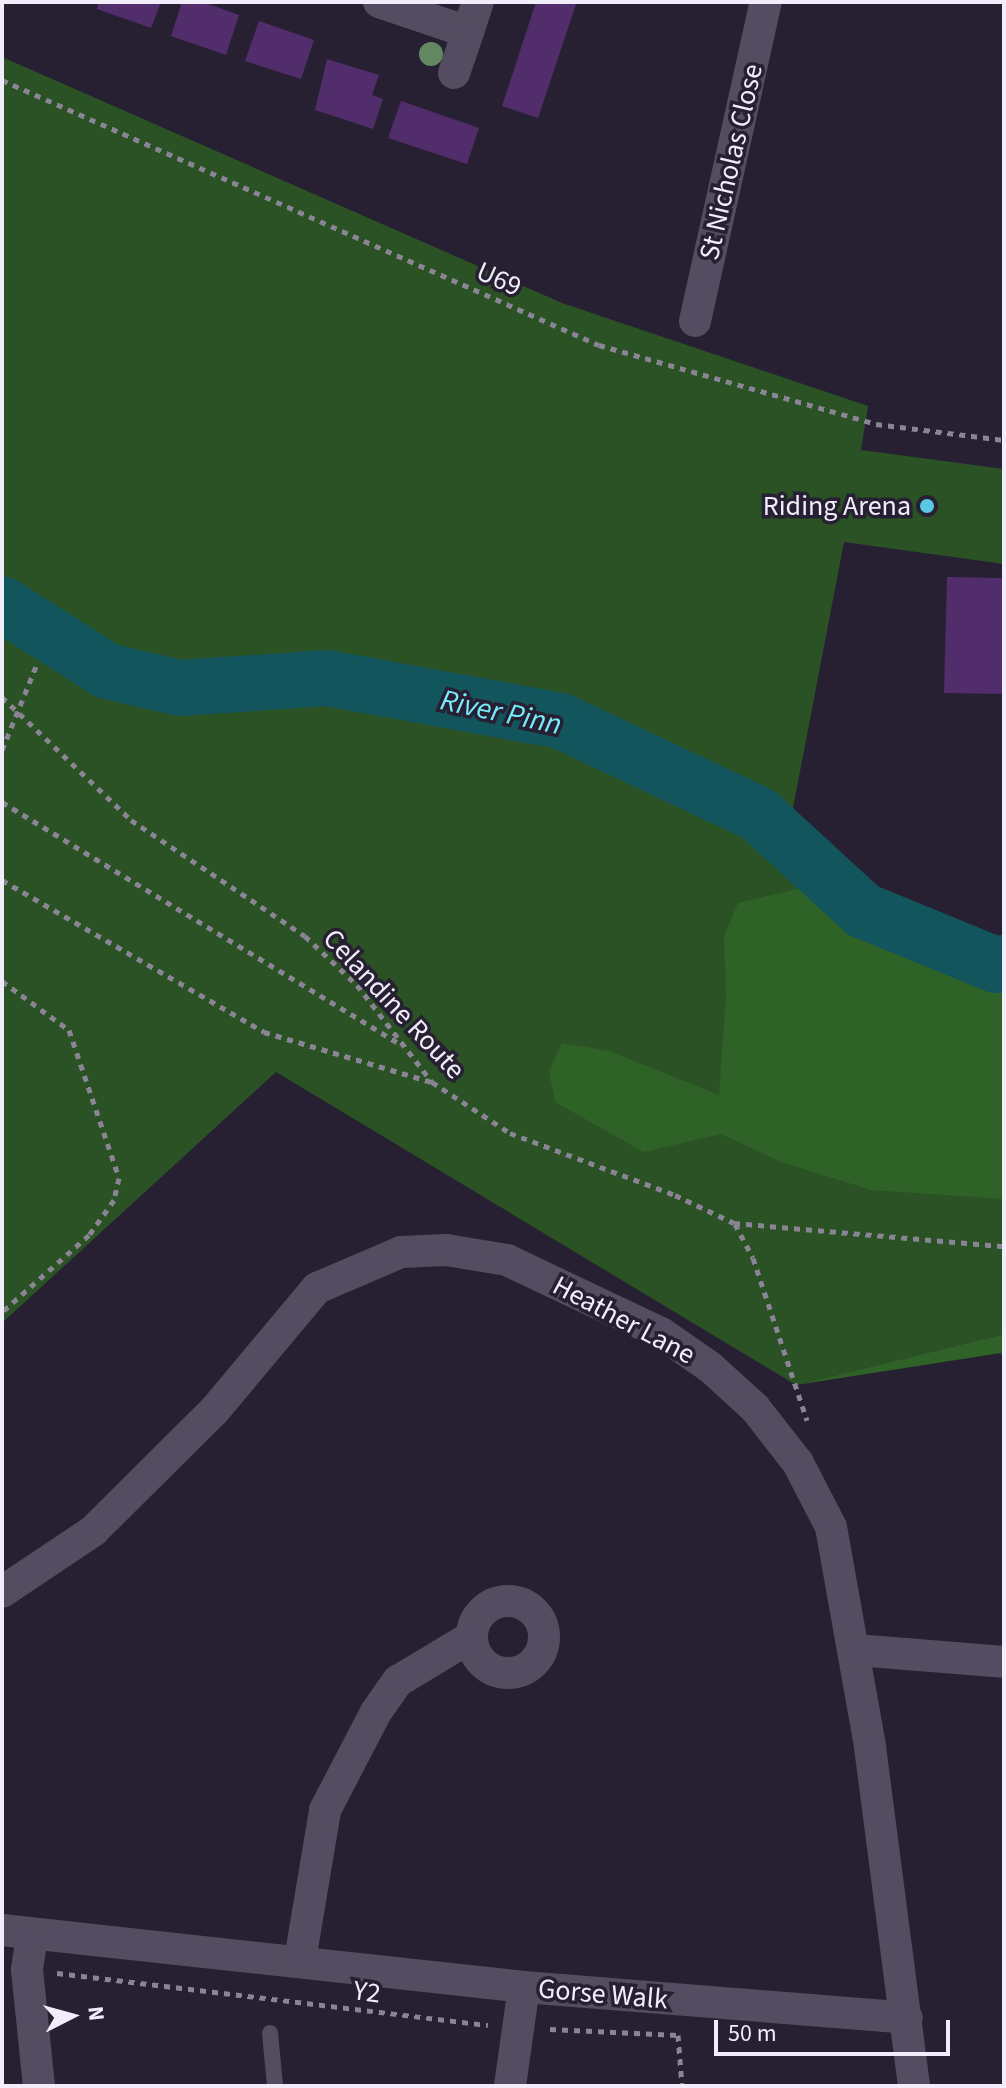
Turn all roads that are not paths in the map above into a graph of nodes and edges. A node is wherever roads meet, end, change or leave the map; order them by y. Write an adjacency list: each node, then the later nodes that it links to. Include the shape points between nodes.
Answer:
1 (379, 2): 4 (street)
2 (478, 2): 4 (street)
3 (766, 2): 6 (street, St Nicholas Close)
4 (468, 32): 5 (street)
5 (454, 73)
6 (695, 321)
7 (2, 1592): 9 (street, Heather Lane, via 93,1531 214,1411 317,1288 401,1252 446,1250 507,1260 661,1333 755,1408 818,1494 831,1527)
8 (471, 1637): 12 (street, via 398,1681 376,1712 325,1810)
9 (856, 1650): 10 (street); 14 (street, Heather Lane)
10 (1004, 1662)
11 (17, 1933): 12 (street, Gorse Walk); 16 (street, via 27,1970)
12 (300, 1960): 13 (street, Gorse Walk)
13 (524, 1987): 14 (street, Gorse Walk); 18 (street)
14 (907, 2018): 19 (street, Heather Lane)
15 (270, 2033): 17 (lane)
16 (39, 2086)
17 (275, 2086)
18 (510, 2086)
19 (914, 2086)

